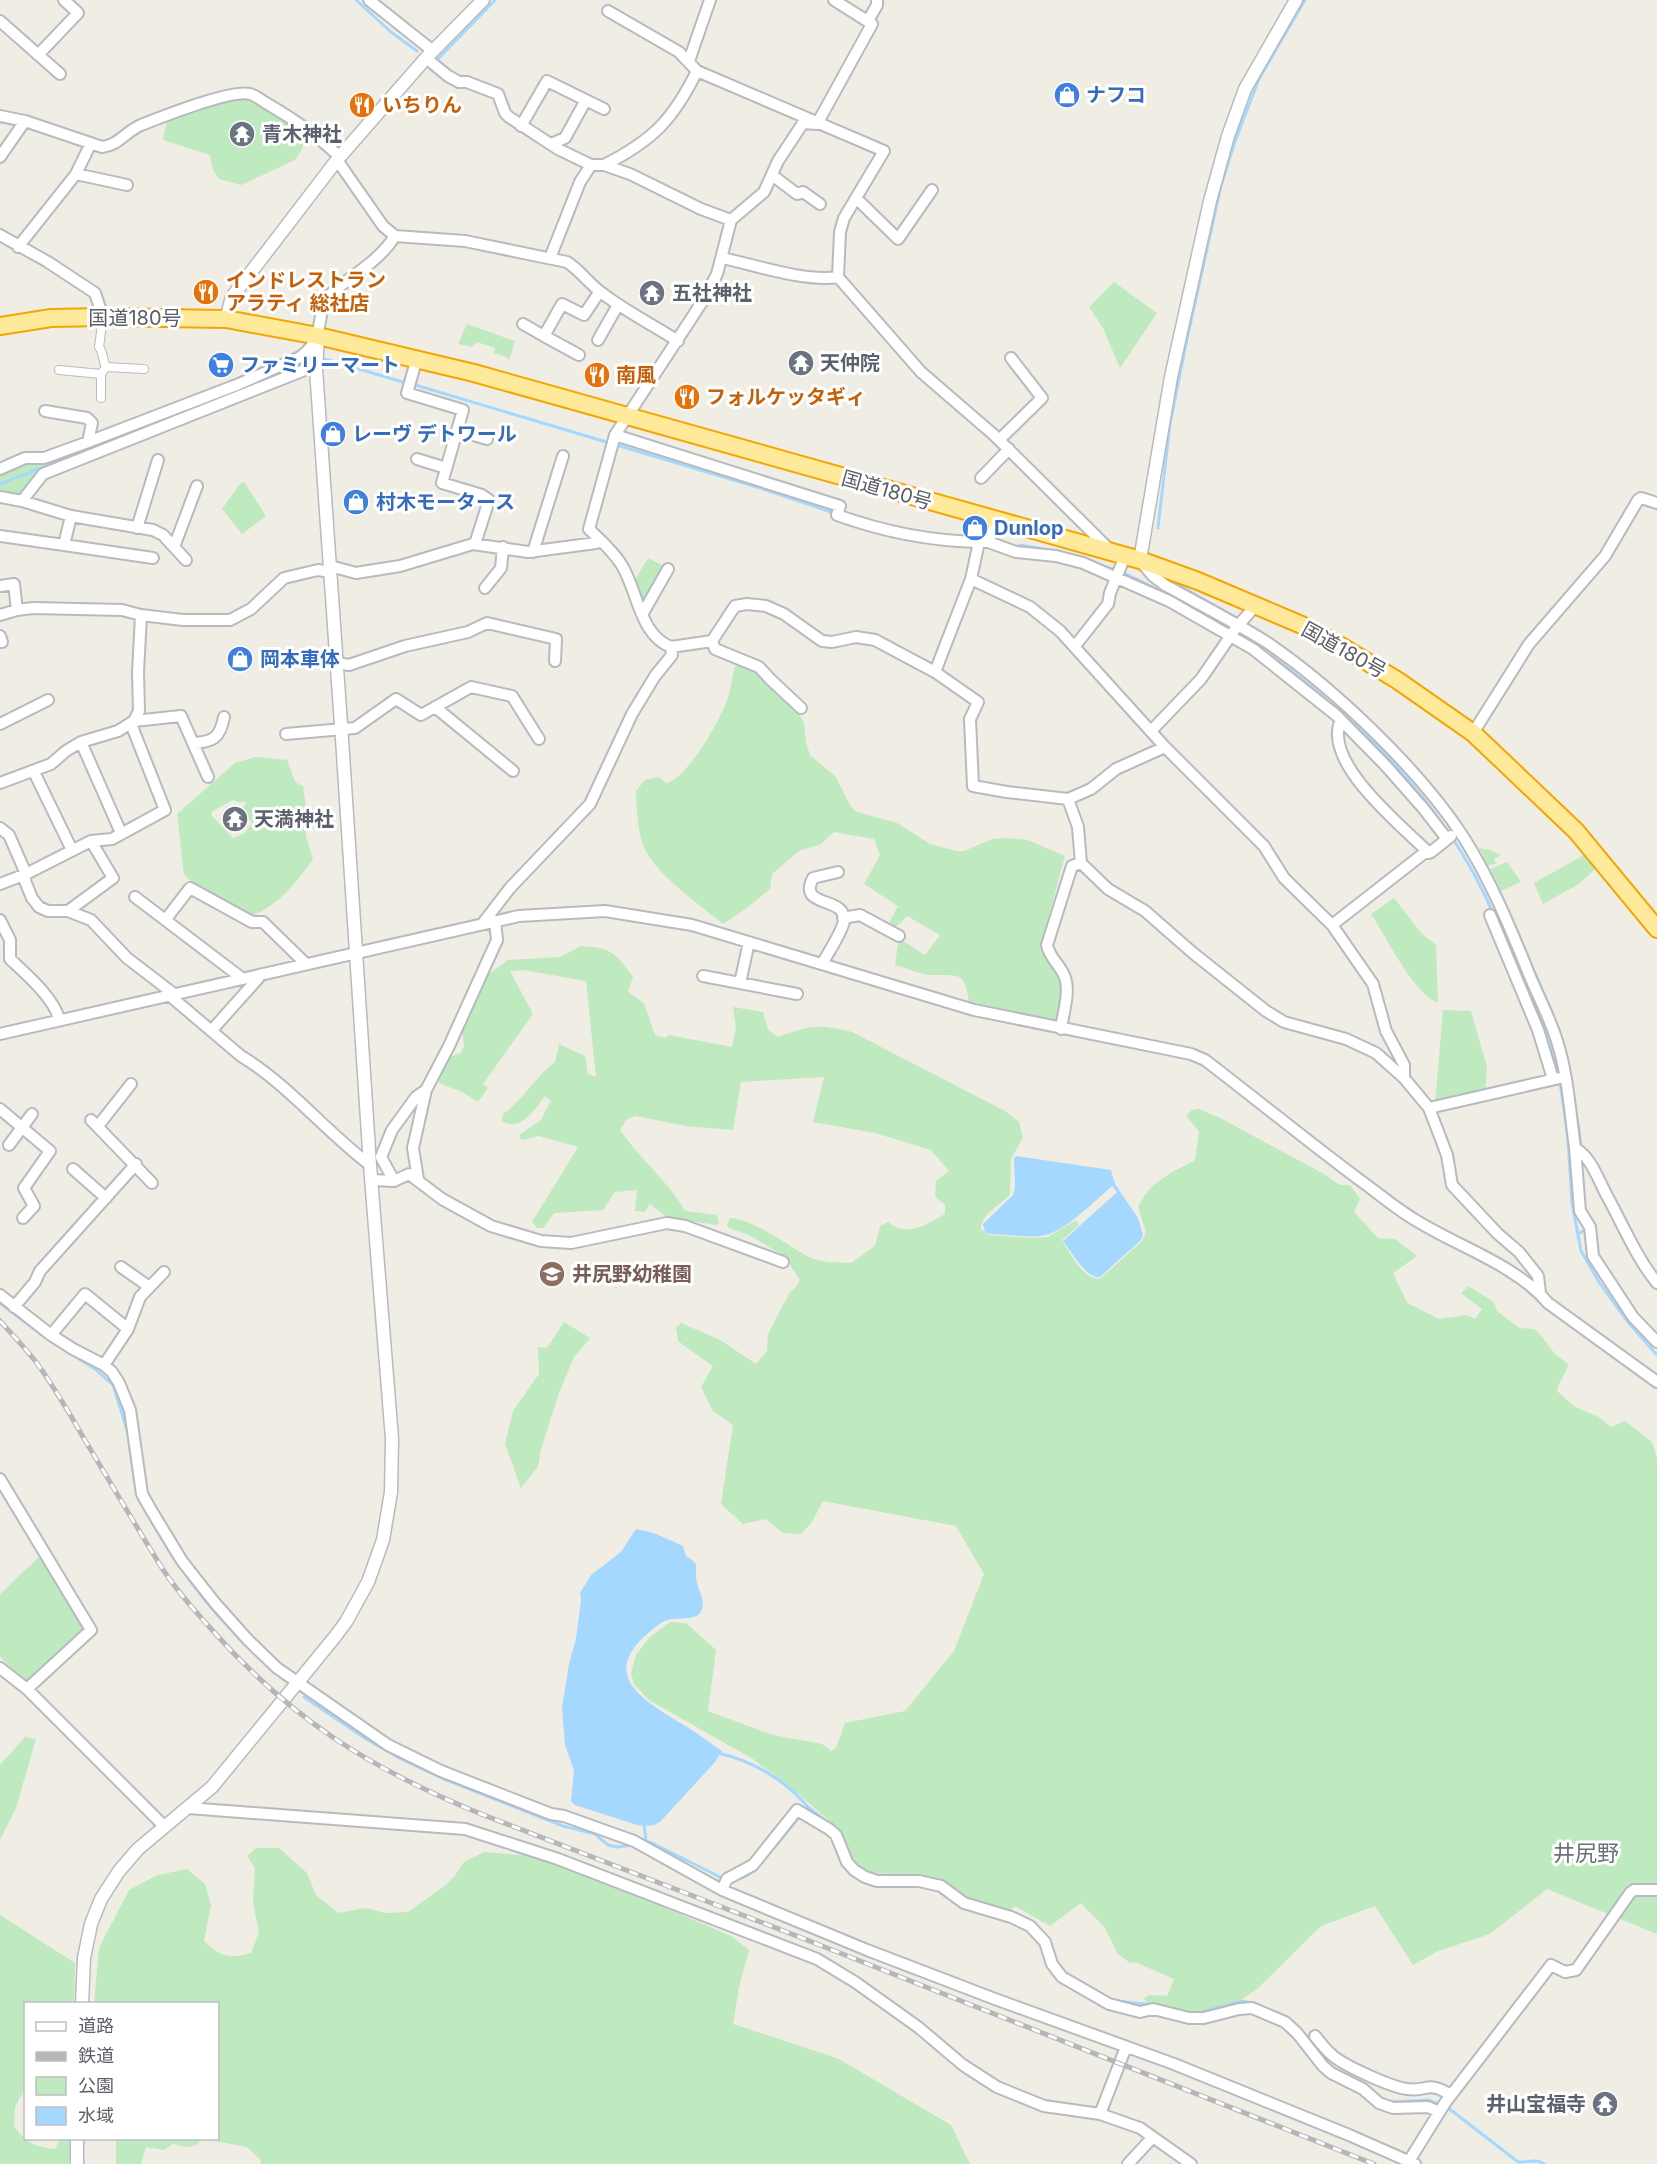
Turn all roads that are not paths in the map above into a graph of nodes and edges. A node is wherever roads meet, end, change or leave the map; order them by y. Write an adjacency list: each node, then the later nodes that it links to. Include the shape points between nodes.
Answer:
1 (64, 0): 11 (street, via 78,13)
2 (369, 0): 12 (street)
3 (483, 0): 12 (street)
4 (710, 0): 13 (street)
5 (834, 0): 10 (street)
6 (877, 0): 10 (street)
7 (1296, 0): 92 (street, via 1245,89 1228,136)
8 (608, 11): 13 (street)
9 (0, 21): 11 (street)
10 (868, 21): 20 (street, via 872,24)
11 (38, 55): 15 (street)
12 (429, 55): 21 (street, via 447,76 498,94 505,113); 25 (street)
13 (687, 60): 14 (street)
14 (697, 72): 20 (street); 27 (street, via 685,97 659,129 631,152)
15 (60, 74)
16 (586, 100): 17 (street); 21 (street, via 547,81); 22 (street, via 565,138)
17 (604, 109)
18 (0, 116): 19 (street)
19 (25, 121): 23 (street); 24 (street)
20 (817, 124): 29 (street, via 803,123); 32 (street, via 884,151)
21 (521, 126): 22 (street)
22 (550, 144): 26 (street)
23 (90, 145): 25 (street, via 112,146 138,126 228,95 250,93 326,143); 28 (street)
24 (0, 157)
25 (339, 158): 36 (street, via 383,226); 44 (street, via 232,297)
26 (591, 165): 27 (street); 38 (street, via 580,182)
27 (604, 165): 34 (street)
28 (76, 174): 30 (street); 37 (street)
29 (772, 175): 33 (street, via 797,194 803,192); 34 (street, via 764,192)
30 (127, 184)
31 (932, 190): 32 (street, via 898,239)
32 (856, 198): 40 (street, via 840,232)
33 (820, 204)
34 (731, 220): 39 (street)
35 (0, 236): 37 (street)
36 (395, 236): 38 (street, via 465,241); 47 (street, via 360,273 323,301)
37 (18, 247): 43 (street, via 95,293)
38 (550, 258): 41 (street, via 579,269)
39 (722, 258): 40 (street, via 792,274); 50 (street, via 704,299)
40 (838, 277): 65 (street, via 921,372)
41 (601, 293): 42 (street); 48 (street, via 584,315 562,304)
42 (618, 305): 49 (street); 50 (street)
43 (103, 317): 44 (highway, 国道180号); 46 (highway, 国道180号, via 51,318); 57 (street, via 99,346)
44 (225, 319): 47 (highway, 国道180号)
45 (523, 324): 48 (street)
46 (0, 326)
47 (318, 336): 52 (highway, 国道180号); 54 (street); 59 (street, via 306,353 292,362)
48 (544, 336): 51 (street)
49 (598, 340)
50 (678, 341): 61 (street)
51 (579, 355)
52 (417, 358): 61 (highway, 国道180号); 62 (street, via 407,393 463,410)
53 (1011, 358): 65 (street, via 1042,398)
54 (316, 363): 59 (street); 93 (street)
55 (144, 369): 57 (street)
56 (59, 370): 57 (street)
57 (103, 371): 58 (street)
58 (101, 398)
59 (196, 407): 67 (street)
60 (45, 411): 66 (street, via 87,418 92,423)
61 (627, 416): 63 (street); 80 (highway, 国道180号)
62 (458, 430): 64 (street); 72 (street)
63 (615, 435): 83 (street, via 590,529); 84 (street, via 840,506 837,515 863,524 928,539)
64 (487, 439)
65 (999, 440): 68 (street)
66 (88, 442): 67 (street); 73 (street, via 44,458 25,458)
67 (101, 444): 77 (street, via 43,474)
68 (1009, 449): 74 (street); 92 (street)
69 (563, 456): 89 (street)
70 (417, 459): 72 (street)
71 (158, 460): 81 (street)
72 (446, 468): 85 (street, via 442,483 489,500)
73 (0, 469)
74 (981, 478)
75 (197, 486): 87 (street)
76 (1, 495): 77 (street)
77 (22, 501): 79 (street)
78 (1657, 503): 121 (street, via 1638,500 1605,556 1529,644)
79 (71, 516): 81 (street); 86 (street)
80 (997, 521): 84 (street); 92 (highway, 国道180号)
81 (137, 528): 87 (street, via 163,535)
82 (0, 536): 86 (street)
83 (601, 541): 89 (street); 100 (street, via 622,565)
84 (984, 542): 92 (street, via 1016,552); 95 (street)
85 (476, 544): 88 (street); 93 (street, via 400,566 356,573)
86 (64, 545): 90 (street)
87 (174, 547): 91 (street)
88 (503, 547): 89 (street); 97 (street, via 501,567)
89 (533, 552)
90 (153, 558)
91 (186, 560)
92 (1122, 565): 98 (highway, 国道180号, via 1198,581); 103 (street, via 1153,576); 103 (street, via 1169,601); 107 (street, via 1108,604)
93 (330, 569): 102 (street, via 284,578 251,609 230,620); 110 (street)
94 (668, 569): 100 (street)
95 (972, 579): 107 (street, via 1029,607); 111 (street)
96 (0, 586): 99 (street, via 14,584)
97 (485, 588)
98 (1256, 605): 103 (street); 121 (highway, 国道180号, via 1341,646)
99 (17, 610): 101 (street); 102 (street, via 122,609)
100 (642, 613): 108 (street, via 651,633)
101 (0, 615)
102 (141, 615): 117 (street, via 140,711)
103 (1236, 628): 116 (street, via 1264,657); 120 (street, via 1201,679); 134 (street, via 1286,657 1361,720 1432,796)
104 (0, 636): 106 (street)
105 (712, 641): 108 (street); 111 (street, via 735,606 757,605 775,609 822,641 868,638); 114 (street, via 716,650 759,667)
106 (0, 642)
107 (1075, 646): 120 (street)
108 (671, 647): 149 (street, via 672,655 632,714 590,804 510,888)
109 (555, 661): 110 (street, via 556,639 487,623 468,632 405,646 349,665)
110 (337, 663): 119 (street)
111 (935, 672): 131 (street, via 978,702 970,719 973,786)
112 (48, 700): 118 (street)
113 (435, 707): 119 (street, via 421,715 396,699 355,728); 123 (street, via 471,687 512,696); 127 (street)
114 (801, 708)
115 (224, 717): 125 (street, via 222,729 211,741)
116 (1341, 720): 134 (street); 137 (street, via 1338,739 1360,784)
117 (133, 723): 124 (street); 125 (street, via 181,716); 133 (street, via 165,810)
118 (0, 724)
119 (342, 729): 122 (street); 154 (street)
120 (1151, 731): 126 (street)
121 (1473, 733): 151 (highway, 国道180号, via 1575,831)
122 (286, 734)
123 (540, 740)
124 (81, 742): 128 (street); 133 (street)
125 (193, 744): 129 (street)
126 (1164, 747): 131 (street, via 1116,769 1091,789); 150 (street, via 1249,830 1294,890)
127 (513, 771)
128 (34, 772): 130 (street); 136 (street)
129 (208, 777)
130 (0, 783)
131 (1068, 799): 138 (street, via 1078,827)
132 (0, 828): 140 (street, via 9,835)
133 (122, 833): 135 (street, via 112,839)
134 (1452, 835): 137 (street); 168 (street, via 1493,891 1514,938 1557,1040)
135 (91, 841): 136 (street); 143 (street, via 113,878)
136 (72, 850): 140 (street)
137 (1429, 853): 150 (street)
138 (1081, 863): 164 (street, via 1072,866 1047,945 1065,977 1067,991); 167 (street, via 1108,889 1145,911 1266,1011 1284,1022 1346,1039 1376,1053)
139 (838, 872): 145 (street, via 813,878 810,892 814,898 840,907)
140 (26, 874): 141 (street); 143 (street, via 25,881 39,907)
141 (0, 884)
142 (135, 897): 146 (street)
143 (68, 911): 161 (street, via 92,920 127,957)
144 (1490, 915): 168 (street, via 1551,1067)
145 (843, 918): 152 (street, via 860,915); 156 (street)
146 (166, 919): 155 (street, via 190,888 252,922 263,922); 159 (street)
147 (0, 920): 163 (street, via 10,940 10,959 41,990)
148 (495, 921): 149 (street); 153 (street, via 540,913 605,912 692,925); 170 (street, via 497,940)
149 (483, 924): 154 (street)
150 (1332, 925): 167 (street, via 1373,984 1386,1031 1404,1065)
151 (1657, 929)
152 (899, 936)
153 (748, 942): 156 (street); 160 (street)
154 (357, 952): 155 (street); 178 (street)
155 (306, 964): 157 (street)
156 (822, 964): 164 (street, via 974,1010)
157 (263, 974): 159 (street); 165 (street)
158 (704, 976): 160 (street)
159 (243, 979): 161 (street)
160 (740, 983): 162 (street)
161 (172, 994): 163 (street); 165 (street)
162 (797, 994)
163 (59, 1019): 166 (street)
164 (1061, 1029): 191 (street, via 1205,1060 1417,1221)
165 (212, 1030): 178 (street)
166 (0, 1034)
167 (1404, 1078): 171 (street)
168 (1559, 1078): 171 (street); 176 (street)
169 (131, 1084): 177 (street, via 95,1123)
170 (426, 1090): 180 (street, via 413,1148); 182 (street, via 416,1097 392,1130 381,1157)
171 (1429, 1108): 191 (street, via 1447,1155 1452,1185 1520,1252 1538,1276)
172 (0, 1109): 174 (street)
173 (32, 1114): 174 (street)
174 (22, 1128): 175 (street); 185 (street, via 51,1151 24,1188 34,1206)
175 (9, 1145)
176 (1578, 1150): 189 (street, via 1593,1168); 196 (street, via 1580,1211 1590,1227 1593,1256 1628,1310)
177 (136, 1164): 183 (street); 184 (street)
178 (370, 1165): 181 (street)
179 (73, 1168): 184 (street)
180 (418, 1179): 182 (street, via 409,1174); 186 (street, via 436,1195 491,1226 541,1241 571,1243 667,1223)
181 (372, 1180): 182 (street); 201 (street, via 392,1439 388,1521 376,1562 356,1605)
182 (394, 1181)
183 (152, 1183)
184 (106, 1198): 193 (street)
185 (23, 1218)
186 (783, 1262)
187 (121, 1267): 190 (street)
188 (164, 1272): 190 (street)
189 (1657, 1283)
190 (148, 1286): 194 (street)
191 (1540, 1293): 198 (street, via 1548,1303)
192 (0, 1295): 193 (street)
193 (14, 1307): 195 (street)
194 (128, 1329): 195 (street, via 85,1294); 197 (street)
195 (51, 1335): 197 (street)
196 (1657, 1342)
197 (104, 1365): 201 (street, via 119,1383 130,1410 142,1494 165,1535 215,1603 248,1640)
198 (1657, 1382)
199 (0, 1479): 202 (street, via 91,1630)
200 (0, 1668): 202 (street)
201 (296, 1683): 203 (street, via 212,1787); 205 (street, via 417,1760 551,1814 639,1844)
202 (27, 1689): 204 (street)
203 (188, 1808): 204 (street); 211 (street, via 465,1829 558,1859 817,1959 855,1982 918,2027 963,2066 997,2087 1044,2106)
204 (164, 1826): 207 (street, via 125,1862 101,1899 84,1958)
205 (724, 1883): 209 (street, via 867,1950); 210 (street, via 753,1864 797,1810 836,1835 847,1862 865,1877 941,1886 964,1903 1030,1926 1045,1942 1052,1964 1062,1977 1109,2004 1189,2018 1252,2008 1285,2022 1331,2073 1363,2089 1379,2103 1393,2108)
206 (1657, 1890): 210 (street, via 1630,1893 1576,1970 1565,1972 1551,1965)
207 (82, 2002)
208 (1315, 2036): 210 (street, via 1331,2054 1382,2081 1410,2089 1440,2088)
209 (1126, 2046): 211 (street); 214 (street)
210 (1444, 2104): 214 (street)
211 (1100, 2114): 212 (street, via 1140,2128)
212 (1152, 2138): 216 (street); 217 (street)
213 (77, 2140): 215 (street)
214 (1412, 2162)
215 (77, 2164)
216 (1128, 2164)
217 (1191, 2164)

